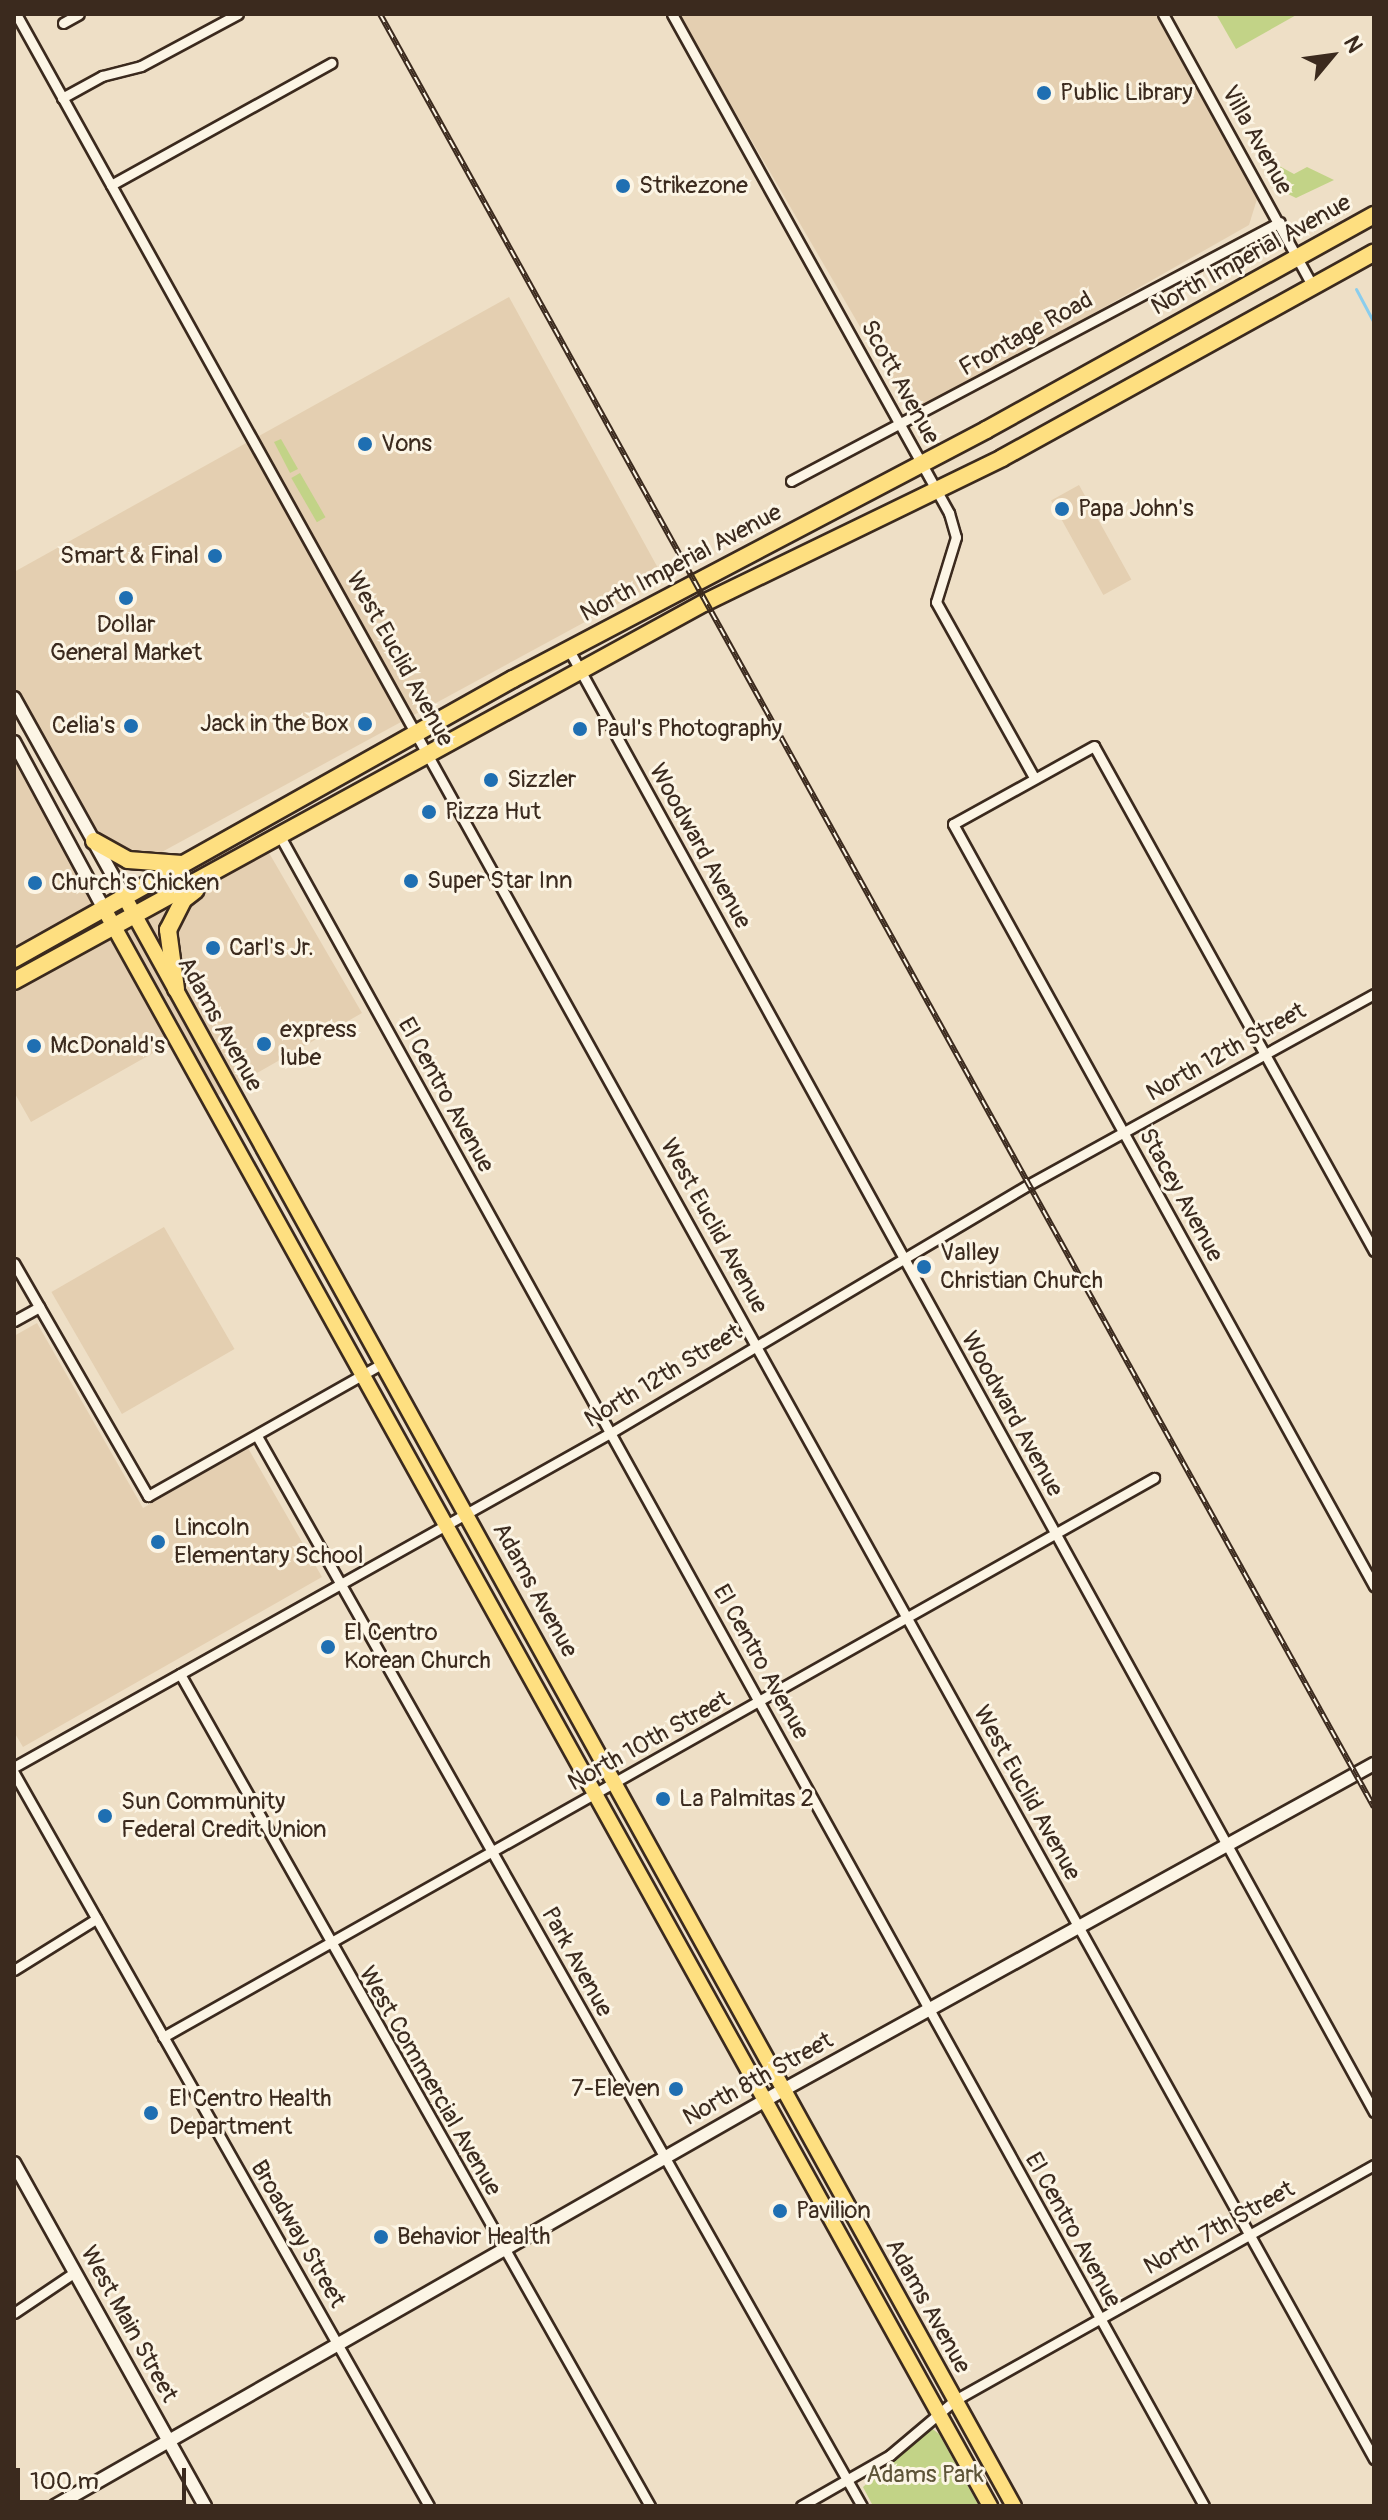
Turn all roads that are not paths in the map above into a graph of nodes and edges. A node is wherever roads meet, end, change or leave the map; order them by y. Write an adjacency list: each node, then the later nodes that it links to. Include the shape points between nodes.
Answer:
1 (16, 14): 8 (street, West Euclid Avenue)
2 (79, 14): 6 (street)
3 (238, 14): 8 (street, via 141,66 102,76)
4 (672, 14): 15 (street, Scott Avenue)
5 (1163, 14): 11 (street, Villa Avenue)
6 (63, 23)
7 (331, 63): 9 (street)
8 (62, 98): 9 (street, West Euclid Avenue)
9 (111, 185): 24 (street, West Euclid Avenue)
10 (1374, 215): 13 (highway, North Imperial Avenue)
11 (1280, 222): 13 (street, Villa Avenue); 15 (street, Frontage Road)
12 (1374, 253): 14 (highway, North Imperial Avenue)
13 (1298, 257): 14 (street, Villa Avenue); 16 (highway, North Imperial Avenue)
14 (1313, 287): 18 (highway, North Imperial Avenue)
15 (901, 425): 16 (street, Scott Avenue); 17 (street, Frontage Road)
16 (922, 463): 18 (street, Scott Avenue); 19 (highway, North Imperial Avenue)
17 (791, 481)
18 (937, 490): 20 (highway, North Imperial Avenue, via 704,603); 27 (street, Scott Avenue, via 956,537 936,602)
19 (569, 650): 20 (street, Woodward Avenue); 24 (highway, North Imperial Avenue)
20 (580, 671): 26 (highway, North Imperial Avenue); 43 (street, Woodward Avenue)
21 (14, 698): 23 (street, Adams Avenue)
22 (14, 716): 23 (street)
23 (29, 724): 29 (street, Adams Avenue)
24 (418, 733): 26 (street, West Euclid Avenue); 31 (highway, North Imperial Avenue)
25 (14, 742): 33 (street, Adams Avenue)
26 (431, 755): 28 (highway, North Imperial Avenue); 47 (street, West Euclid Avenue)
27 (1034, 777): 40 (street, via 1094,746); 41 (street, Stacey Avenue, via 953,824)
28 (281, 838): 30 (highway, North Imperial Avenue); 50 (street, El Centro Avenue)
29 (94, 841): 31 (highway, via 128,860); 32 (street, Adams Avenue)
30 (237, 862): 34 (highway, North Imperial Avenue); 38 (highway, via 183,900 173,915 168,946)
31 (183, 864): 32 (highway, North Imperial Avenue)
32 (124, 896): 33 (highway, North Imperial Avenue); 34 (main road, Adams Avenue)
33 (103, 907): 35 (main road, Adams Avenue); 36 (highway, North Imperial Avenue)
34 (135, 916): 35 (highway, North Imperial Avenue); 38 (main road, Adams Avenue)
35 (114, 928): 37 (highway, North Imperial Avenue); 49 (main road, Adams Avenue)
36 (14, 959)
37 (14, 981)
38 (176, 989): 48 (main road, Adams Avenue)
39 (1374, 994): 40 (street, North 12th Street)
40 (1265, 1054): 41 (street, North 12th Street); 42 (street)
41 (1123, 1131): 43 (street, North 12th Street); 57 (street, Stacey Avenue)
42 (1374, 1251)
43 (904, 1257): 47 (street, North 12th Street); 55 (street, Woodward Avenue)
44 (14, 1263): 45 (street)
45 (39, 1307): 46 (street); 51 (street, via 148,1496)
46 (14, 1321)
47 (756, 1344): 50 (street, North 12th Street); 58 (street, West Euclid Avenue)
48 (383, 1363): 49 (street); 53 (main road, Adams Avenue)
49 (364, 1374): 51 (street); 54 (main road, Adams Avenue)
50 (612, 1432): 53 (street, North 12th Street); 60 (street, El Centro Avenue)
51 (257, 1436): 56 (street, Park Avenue)
52 (1154, 1478): 55 (street, North 10th Street)
53 (467, 1510): 54 (street, North 12th Street); 63 (main road, Adams Avenue)
54 (447, 1522): 56 (street, North 12th Street); 64 (main road, Adams Avenue)
55 (1055, 1534): 58 (street, North 10th Street); 65 (street, Woodward Avenue)
56 (340, 1583): 59 (street, North 12th Street); 66 (street, Park Avenue)
57 (1374, 1586)
58 (907, 1620): 60 (street, North 10th Street); 68 (street, West Euclid Avenue)
59 (180, 1674): 62 (street, North 12th Street); 69 (street, West Commercial Avenue)
60 (760, 1702): 63 (street, North 10th Street); 71 (street, El Centro Avenue)
61 (1374, 1764): 65 (street, North 8th Street)
62 (14, 1770): 67 (street, Broadway Street)
63 (615, 1783): 64 (street, North 10th Street); 73 (main road, Adams Avenue)
64 (596, 1793): 66 (street, North 10th Street); 74 (main road, Adams Avenue)
65 (1228, 1846): 68 (street, North 8th Street); 75 (street, Woodward Avenue)
66 (494, 1853): 69 (street, North 10th Street); 76 (street, Park Avenue)
67 (96, 1919): 70 (street); 72 (street, Broadway Street)
68 (1080, 1927): 71 (street, North 8th Street); 79 (street, West Euclid Avenue)
69 (330, 1945): 72 (street, North 10th Street); 80 (street, West Commercial Avenue)
70 (14, 1970)
71 (930, 2009): 73 (street, North 8th Street); 83 (street, El Centro Avenue)
72 (163, 2037): 84 (street, Broadway Street)
73 (785, 2089): 74 (street, North 8th Street); 85 (main road, Adams Avenue)
74 (763, 2102): 76 (street, North 8th Street); 86 (main road, Adams Avenue)
75 (1374, 2112)
76 (663, 2158): 80 (street, North 8th Street); 89 (street, Park Avenue)
77 (14, 2163): 81 (street, West Main Street)
78 (1374, 2165): 79 (street, North 7th Street)
79 (1247, 2234): 83 (street, North 7th Street); 88 (street, West Euclid Avenue)
80 (503, 2249): 84 (street, North 8th Street); 93 (street, West Commercial Avenue)
81 (75, 2272): 82 (street); 87 (street, West Main Street)
82 (14, 2313)
83 (1098, 2318): 85 (street, North 7th Street); 98 (street, El Centro Avenue)
84 (337, 2344): 87 (street, North 8th Street); 92 (street, Broadway Street)
85 (955, 2400): 86 (street, North 7th Street); 97 (main road, Adams Avenue)
86 (938, 2412): 89 (street, North 7th Street); 96 (main road, Adams Avenue)
87 (171, 2444): 90 (street, North 8th Street); 91 (street, West Main Street)
88 (1374, 2459)
89 (849, 2481): 94 (street, North 7th Street); 95 (street, Park Avenue)
90 (55, 2506)
91 (205, 2506)
92 (429, 2506)
93 (650, 2506)
94 (801, 2506)
95 (862, 2506)
96 (990, 2506)
97 (1014, 2506)
98 (1204, 2506)

